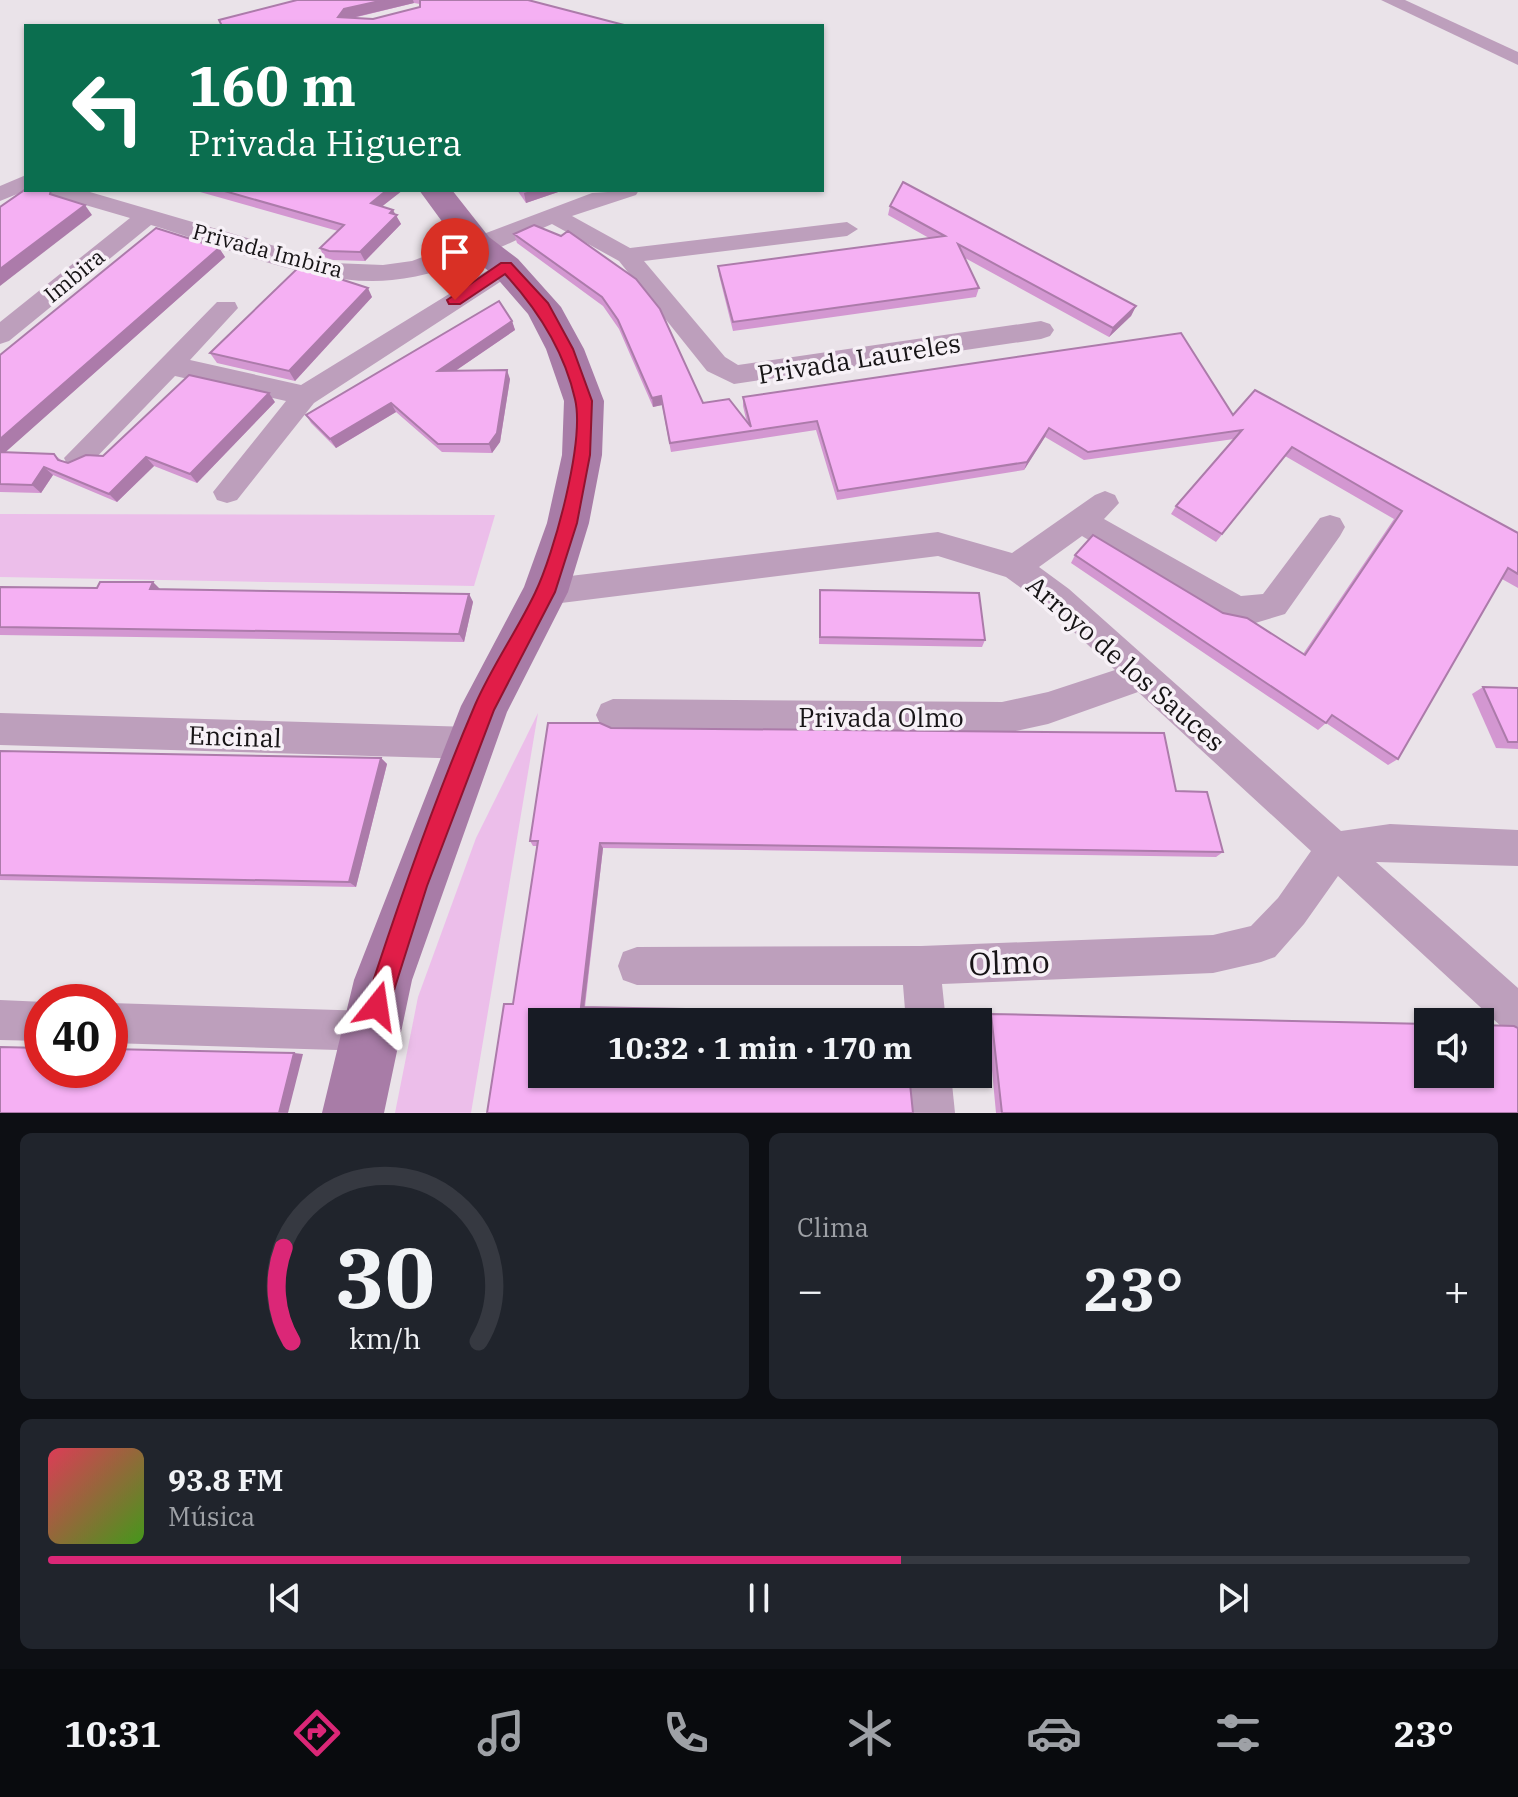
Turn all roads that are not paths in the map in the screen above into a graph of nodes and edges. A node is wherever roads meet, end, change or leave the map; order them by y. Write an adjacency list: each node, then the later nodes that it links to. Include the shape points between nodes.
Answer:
1 (1390, 0): 2 (street)
2 (1518, 59)
3 (24, 183): 7 (street)
4 (66, 192): 9 (street, Privada Imbira)
5 (441, 192): 11 (street)
6 (622, 192): 8 (street)
7 (0, 194)
8 (551, 214): 11 (street); 12 (street, Privada Laureles)
9 (147, 216): 11 (street, Privada Imbira, via 332,271 370,275); 15 (street, Imbira)
10 (847, 229): 12 (street)
11 (492, 256): 17 (street); 22 (street, via 543,307 584,401 582,455 568,523)
12 (627, 256): 14 (street, Privada Laureles, via 716,364 734,375)
13 (226, 308): 16 (street)
14 (1041, 330)
15 (0, 335)
16 (170, 365): 17 (street); 18 (street)
17 (305, 396): 19 (street)
18 (78, 458)
19 (227, 492)
20 (1330, 527): 21 (street, via 1274,604 1261,611 1229,608 1093,512)
21 (1016, 567): 22 (street, Arroyo de los Sauces, via 938,544); 23 (street, Arroyo de los Sauces)
22 (545, 592): 26 (street)
23 (1143, 675): 24 (street, Privada Olmo, via 1002,718); 28 (street, Arroyo de los Sauces)
24 (613, 715)
25 (0, 729): 26 (street, Encinal)
26 (471, 743): 36 (street, via 383,980)
27 (1518, 848): 28 (street, via 1390,842)
28 (1334, 850): 29 (street, Olmo, via 1261,943 1213,954); 32 (street, Arroyo de los Sauces)
29 (921, 965): 30 (street, Olmo); 31 (street)
30 (637, 966)
31 (925, 1008)
32 (1518, 1015)
33 (0, 1020): 34 (street)
34 (24, 1021)
35 (128, 1024): 36 (street)
36 (371, 1031): 38 (street)
37 (931, 1088): 39 (street)
38 (353, 1113)
39 (934, 1113)

